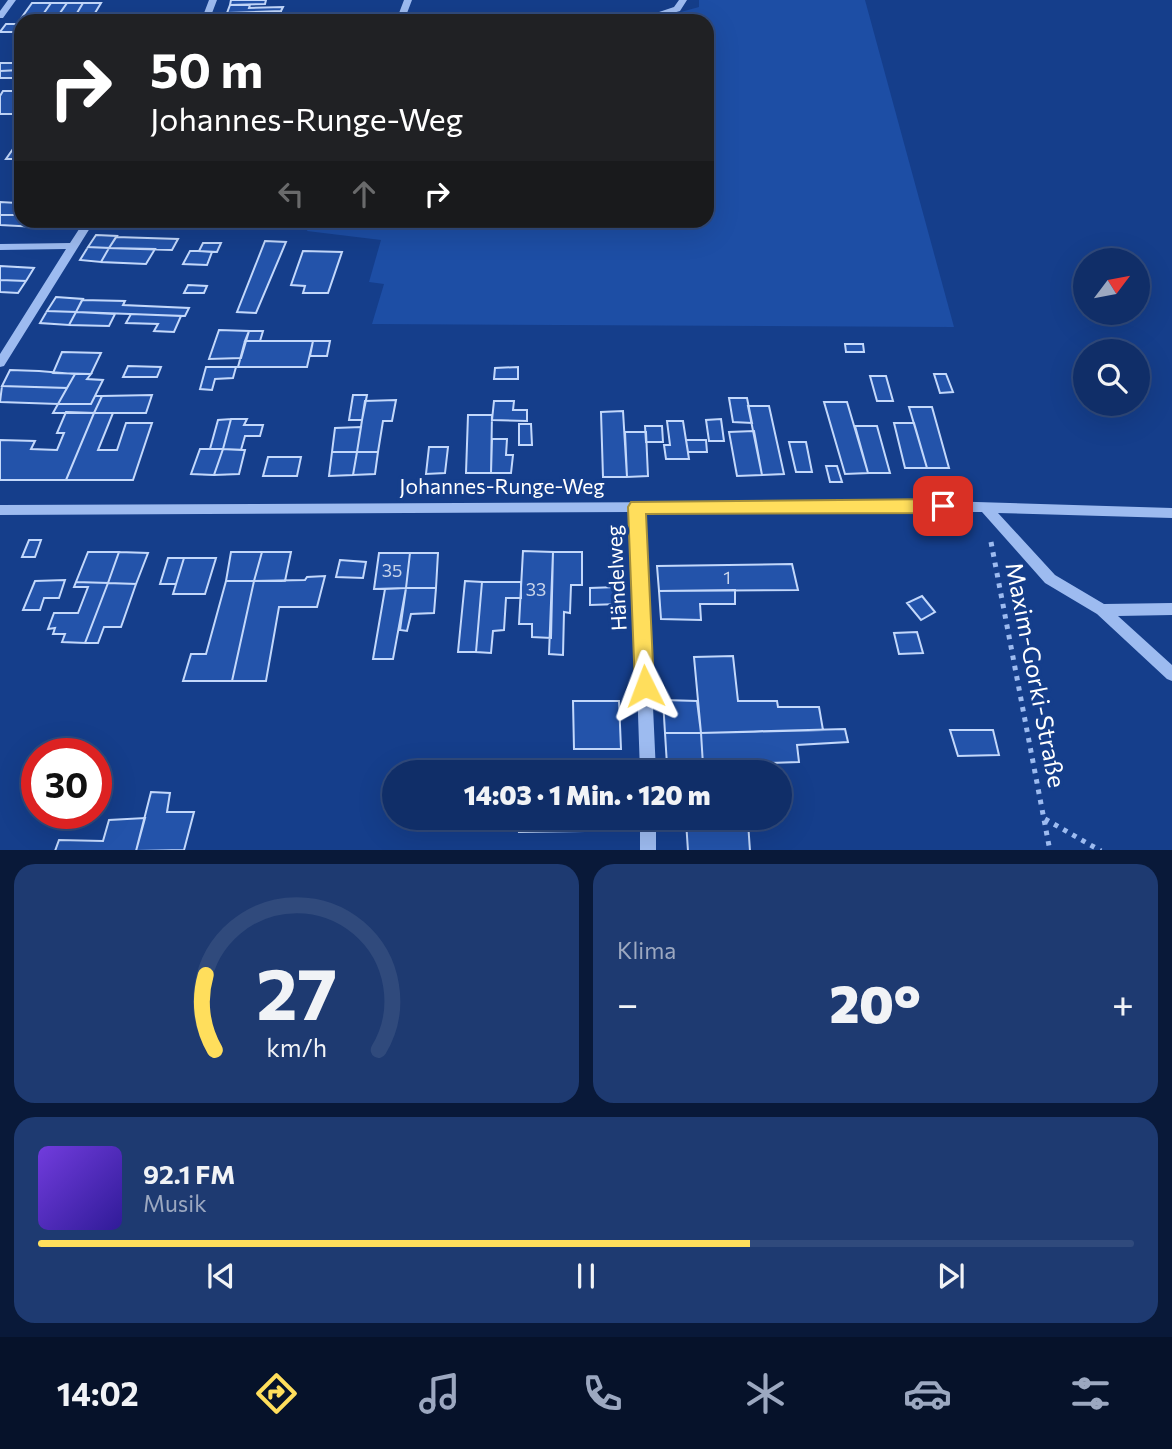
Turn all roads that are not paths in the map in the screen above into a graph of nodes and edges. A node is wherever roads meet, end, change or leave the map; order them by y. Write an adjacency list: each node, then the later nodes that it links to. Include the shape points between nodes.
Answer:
1 (12, 0): 4 (street)
2 (682, 0): 3 (street, via 677,9)
3 (661, 14)
4 (0, 16)
5 (85, 228): 6 (street)
6 (74, 246): 7 (street); 8 (street)
7 (0, 247)
8 (0, 363)
9 (984, 506): 10 (street, Johannes-Runge-Weg); 12 (street, Johannes-Runge-Weg); 14 (street, via 1050,579)
10 (637, 507): 11 (street, Johannes-Runge-Weg); 16 (street, Händelweg)
11 (0, 510)
12 (1172, 513)
13 (1172, 609): 14 (street)
14 (1102, 610): 15 (lane)
15 (1172, 674)
16 (648, 760)
17 (648, 830): 18 (street)
18 (648, 850)

